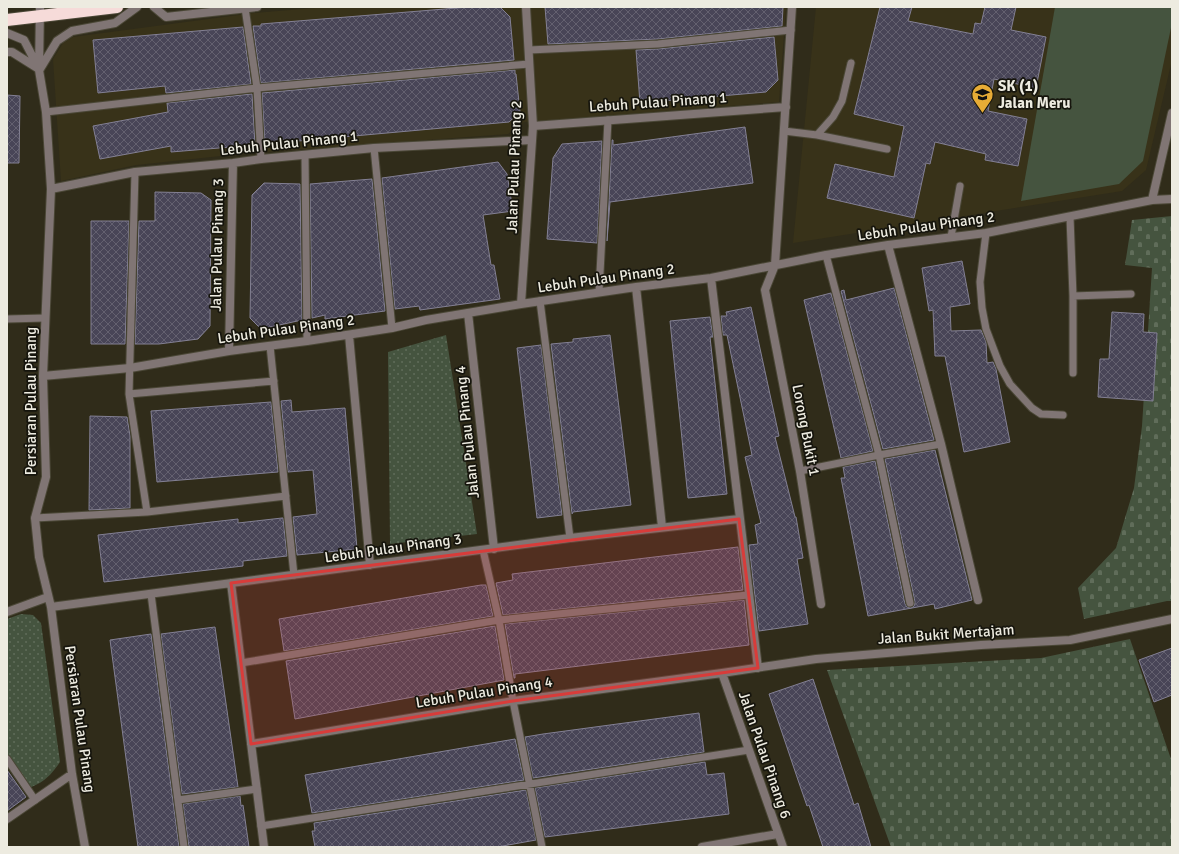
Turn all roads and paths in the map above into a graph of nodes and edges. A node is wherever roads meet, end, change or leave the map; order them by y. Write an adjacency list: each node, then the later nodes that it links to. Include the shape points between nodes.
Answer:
1 (117, 7): 8 (highway)
2 (137, 7): 16 (street, via 115,23 72,31 57,41)
3 (154, 7): 7 (street, via 166,17)
4 (257, 7): 7 (street)
5 (526, 7): 12 (street, Jalan Pulau Pinang 2)
6 (792, 7): 10 (street, Lorong Bukit 1)
7 (245, 8): 17 (lane)
8 (40, 11): 9 (highway); 16 (street)
9 (7, 20)
10 (791, 30): 12 (lane, via 658,44); 18 (street, Lorong Bukit 1)
11 (7, 33): 16 (street, via 24,40)
12 (529, 50): 15 (street, Jalan Pulau Pinang 2)
13 (7, 52): 16 (street, via 12,52)
14 (851, 63): 24 (lane, via 842,101 833,117)
15 (529, 64): 17 (lane); 22 (street, Jalan Pulau Pinang 2)
16 (39, 70): 19 (street, Persiaran Pulau Pinang)
17 (257, 88): 19 (lane); 29 (lane)
18 (786, 107): 21 (street, Lebuh Pulau Pinang 1); 23 (street, Lorong Bukit 1)
19 (46, 112): 33 (street, Persiaran Pulau Pinang)
20 (1172, 113): 35 (street)
21 (608, 120): 22 (street, Lebuh Pulau Pinang 1); 44 (lane)
22 (533, 126): 25 (street, Jalan Pulau Pinang 2)
23 (784, 131): 24 (lane); 41 (street, Lorong Bukit 1)
24 (817, 135): 27 (lane)
25 (531, 140): 26 (street, Lebuh Pulau Pinang 1); 48 (street, Jalan Pulau Pinang 2)
26 (374, 148): 28 (street, Lebuh Pulau Pinang 1); 52 (lane)
27 (887, 149)
28 (305, 155): 29 (street, Lebuh Pulau Pinang 1); 54 (lane)
29 (261, 159): 30 (street, Lebuh Pulau Pinang 1)
30 (233, 164): 31 (street, Lebuh Pulau Pinang 1); 56 (street, Jalan Pulau Pinang 3)
31 (135, 172): 33 (street, Lebuh Pulau Pinang 1); 57 (lane)
32 (960, 186): 38 (lane)
33 (51, 189): 50 (street, Persiaran Pulau Pinang)
34 (1172, 199): 35 (street, Lebuh Pulau Pinang 2)
35 (1152, 200): 36 (street, Lebuh Pulau Pinang 2)
36 (1070, 217): 37 (street, Lebuh Pulau Pinang 2); 46 (lane)
37 (986, 233): 38 (street, Lebuh Pulau Pinang 2); 62 (lane, via 980,282 982,308 986,329 1000,366 1010,384 1032,408 1041,414)
38 (951, 237): 39 (street, Lebuh Pulau Pinang 2)
39 (888, 245): 40 (street, Lebuh Pulau Pinang 2); 63 (street)
40 (826, 255): 41 (street, Lebuh Pulau Pinang 2); 64 (lane)
41 (775, 265): 42 (street, Lebuh Pulau Pinang 2); 65 (street, Lorong Bukit 1, via 765,290)
42 (711, 278): 43 (street, Lebuh Pulau Pinang 2); 69 (street)
43 (636, 287): 44 (street, Lebuh Pulau Pinang 2); 70 (street)
44 (599, 292): 47 (street, Lebuh Pulau Pinang 2)
45 (1131, 294): 46 (lane)
46 (1073, 296): 58 (lane)
47 (540, 301): 48 (street, Lebuh Pulau Pinang 2); 71 (lane)
48 (521, 304): 49 (street, Lebuh Pulau Pinang 2)
49 (468, 313): 52 (street, Lebuh Pulau Pinang 2); 72 (street, Jalan Pulau Pinang 4)
50 (46, 318): 51 (lane); 59 (street, Persiaran Pulau Pinang)
51 (7, 319)
52 (392, 328): 53 (street, Lebuh Pulau Pinang 2)
53 (349, 335): 54 (street, Lebuh Pulau Pinang 2); 74 (street)
54 (307, 341): 55 (street, Lebuh Pulau Pinang 2)
55 (270, 346): 56 (street, Lebuh Pulau Pinang 2); 60 (lane)
56 (229, 351): 57 (street, Lebuh Pulau Pinang 2)
57 (130, 368): 59 (street, Lebuh Pulau Pinang 2); 61 (lane)
58 (1073, 373)
59 (43, 376): 68 (street, Persiaran Pulau Pinang, via 46,477)
60 (274, 381): 61 (lane); 66 (lane)
61 (129, 394): 67 (lane)
62 (1063, 415)
63 (942, 444): 64 (lane); 80 (street)
64 (879, 455): 65 (lane); 81 (lane)
65 (800, 471): 82 (street, Lorong Bukit 1)
66 (286, 496): 67 (lane); 75 (lane)
67 (147, 512): 68 (lane)
68 (35, 518): 79 (street, Persiaran Pulau Pinang, via 39,557)
69 (739, 519): 70 (street, Lebuh Pulau Pinang 3); 78 (street)
70 (662, 527): 71 (street, Lebuh Pulau Pinang 3)
71 (570, 538): 72 (street, Lebuh Pulau Pinang 3)
72 (494, 548): 73 (street, Lebuh Pulau Pinang 3)
73 (483, 550): 74 (street, Lebuh Pulau Pinang 3); 86 (lane)
74 (370, 565): 75 (street, Lebuh Pulau Pinang 3)
75 (294, 575): 76 (street, Lebuh Pulau Pinang 3)
76 (231, 583): 77 (street, Lebuh Pulau Pinang 3); 87 (street)
77 (151, 594): 83 (street, Lebuh Pulau Pinang 3); 98 (lane)
78 (748, 595): 86 (lane); 88 (street)
79 (48, 597): 83 (street, Persiaran Pulau Pinang); 84 (street)
80 (978, 600)
81 (910, 603)
82 (821, 604)
83 (51, 607): 94 (street, Persiaran Pulau Pinang)
84 (7, 612)
85 (1172, 619): 88 (street, Jalan Bukit Mertajam, via 1070,640 816,659)
86 (499, 620): 87 (lane); 90 (lane)
87 (241, 663): 91 (street)
88 (758, 668): 89 (street, Jalan Bukit Mertajam)
89 (722, 673): 90 (street, Lebuh Pulau Pinang 4); 92 (street, Jalan Pulau Pinang 6)
90 (513, 701): 91 (street, Lebuh Pulau Pinang 4); 95 (lane)
91 (251, 744): 96 (street)
92 (749, 750): 95 (lane); 101 (street, Jalan Pulau Pinang 6)
93 (7, 759): 97 (lane)
94 (72, 774): 97 (street); 102 (street, Persiaran Pulau Pinang)
95 (529, 784): 100 (lane); 105 (lane)
96 (257, 789): 98 (lane); 100 (street)
97 (35, 800): 99 (street)
98 (178, 800): 103 (lane)
99 (7, 819)
100 (261, 826): 104 (street)
101 (778, 834): 106 (street); 107 (street, Jalan Pulau Pinang 6)
102 (85, 847)
103 (184, 847)
104 (264, 847)
105 (542, 847)
106 (702, 847)
107 (783, 847)

